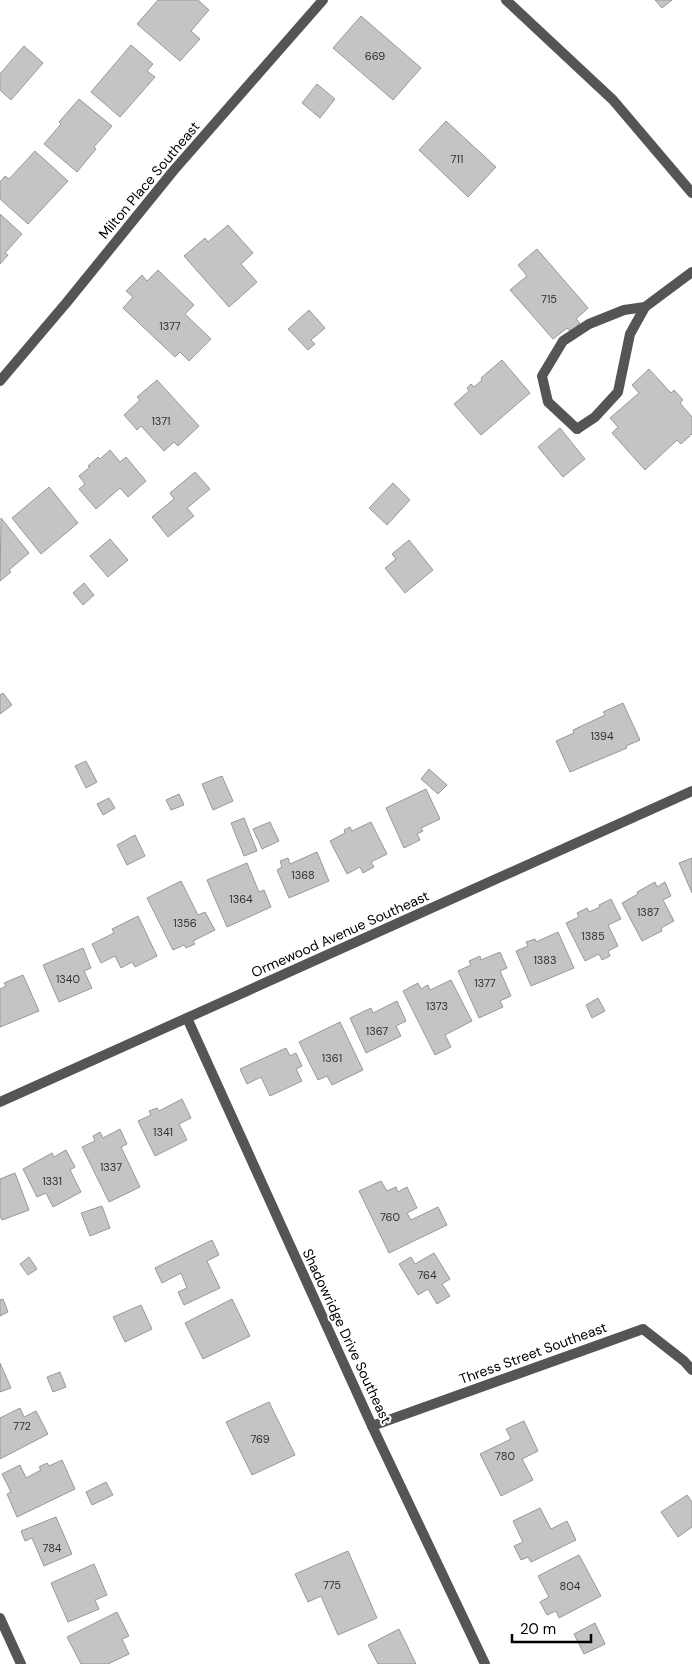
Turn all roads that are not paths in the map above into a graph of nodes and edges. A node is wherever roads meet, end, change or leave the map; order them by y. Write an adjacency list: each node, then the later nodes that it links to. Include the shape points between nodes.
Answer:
1 (323, 0): 6 (street, Milton Place Southeast, via 174,170)
2 (506, 0): 3 (street, via 614,100)
3 (692, 193)
4 (692, 272): 5 (street)
5 (645, 307): 5 (street, via 624,310 589,324 563,341 542,376 548,402 577,429 595,417 618,392 630,334)
6 (0, 381)
7 (692, 791): 8 (street, Ormewood Avenue Southeast)
8 (187, 1018): 9 (street, Ormewood Avenue Southeast); 11 (street, Shadowridge Drive Southeast)
9 (0, 1102)
10 (692, 1370): 11 (street, Thress Street Southeast, via 643,1328)
11 (372, 1426): 14 (street, Shadowridge Drive Southeast)
12 (0, 1618): 13 (street)
13 (21, 1664)
14 (485, 1664)

